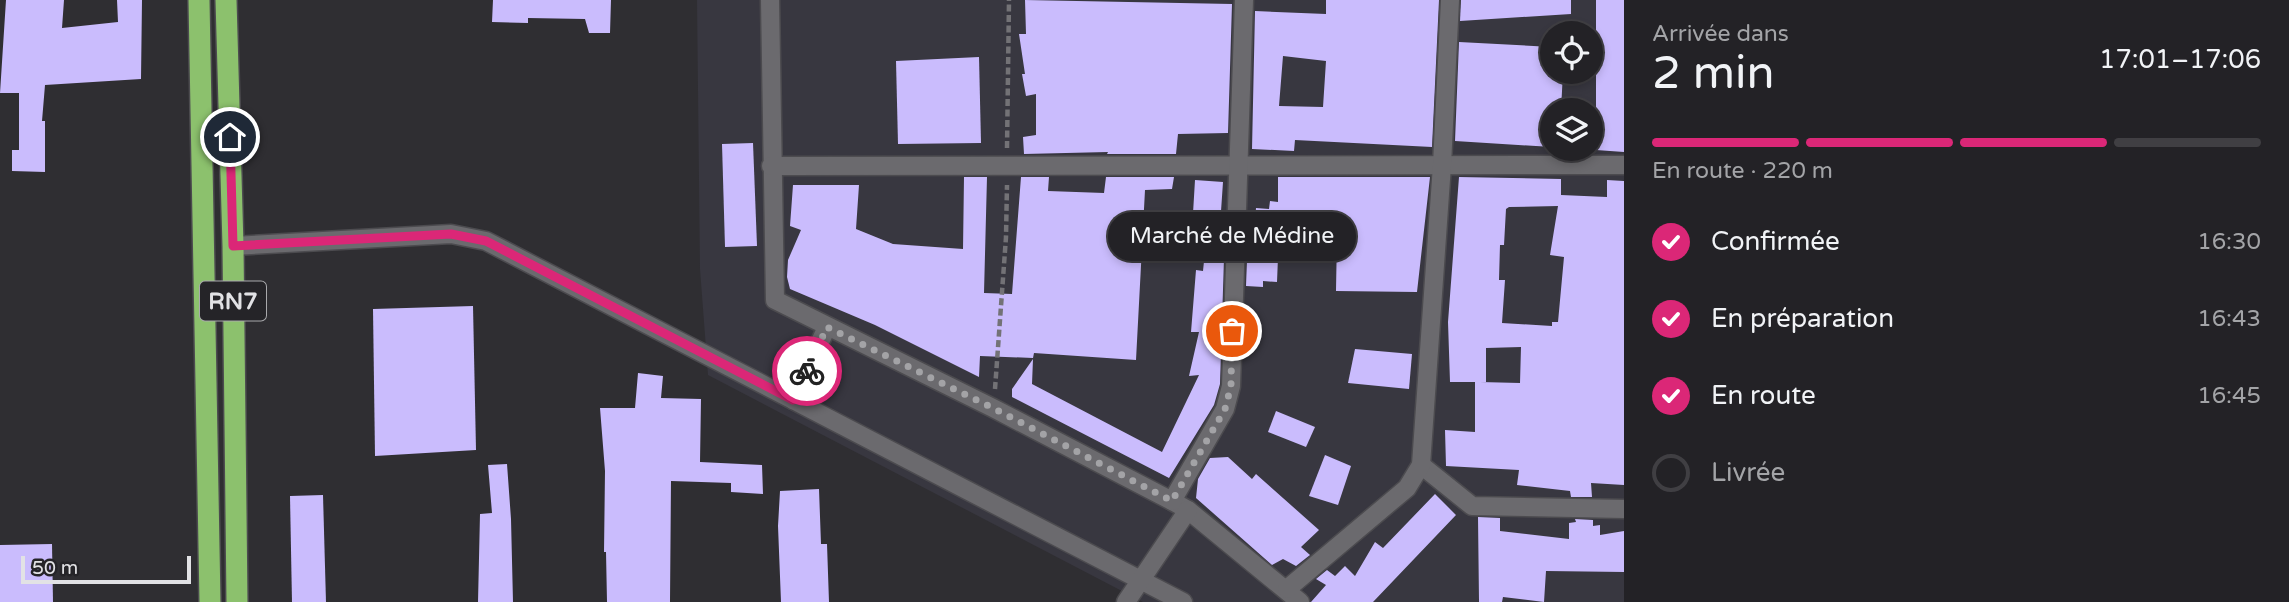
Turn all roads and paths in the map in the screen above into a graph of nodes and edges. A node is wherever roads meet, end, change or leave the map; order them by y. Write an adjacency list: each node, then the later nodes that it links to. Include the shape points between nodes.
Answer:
1 (199, 0): 22 (highway, RN7)
2 (226, 0): 12 (highway, RN7)
3 (770, 0): 11 (street)
4 (1009, 0): 7 (path)
5 (1244, 0): 8 (street)
6 (1450, 0): 9 (street)
7 (1007, 164): 8 (street); 11 (street); 15 (path)
8 (1238, 165): 9 (street); 17 (street, via 1231,386 1225,409)
9 (1443, 165): 10 (street); 16 (street)
10 (1624, 165)
11 (771, 166): 13 (street, via 775,300)
12 (233, 246): 14 (street, via 451,234 486,241); 23 (highway, RN7)
13 (827, 327): 14 (street); 15 (street)
14 (793, 400): 20 (street)
15 (993, 408): 17 (street)
16 (1421, 465): 18 (street, via 1472,506); 21 (street, via 1407,488)
17 (1172, 501): 19 (street)
18 (1624, 509)
19 (1188, 510): 20 (street); 21 (street)
20 (1141, 580): 24 (street); 25 (street)
21 (1294, 596)
22 (210, 602)
23 (237, 602)
24 (1126, 602)
25 (1183, 602)

